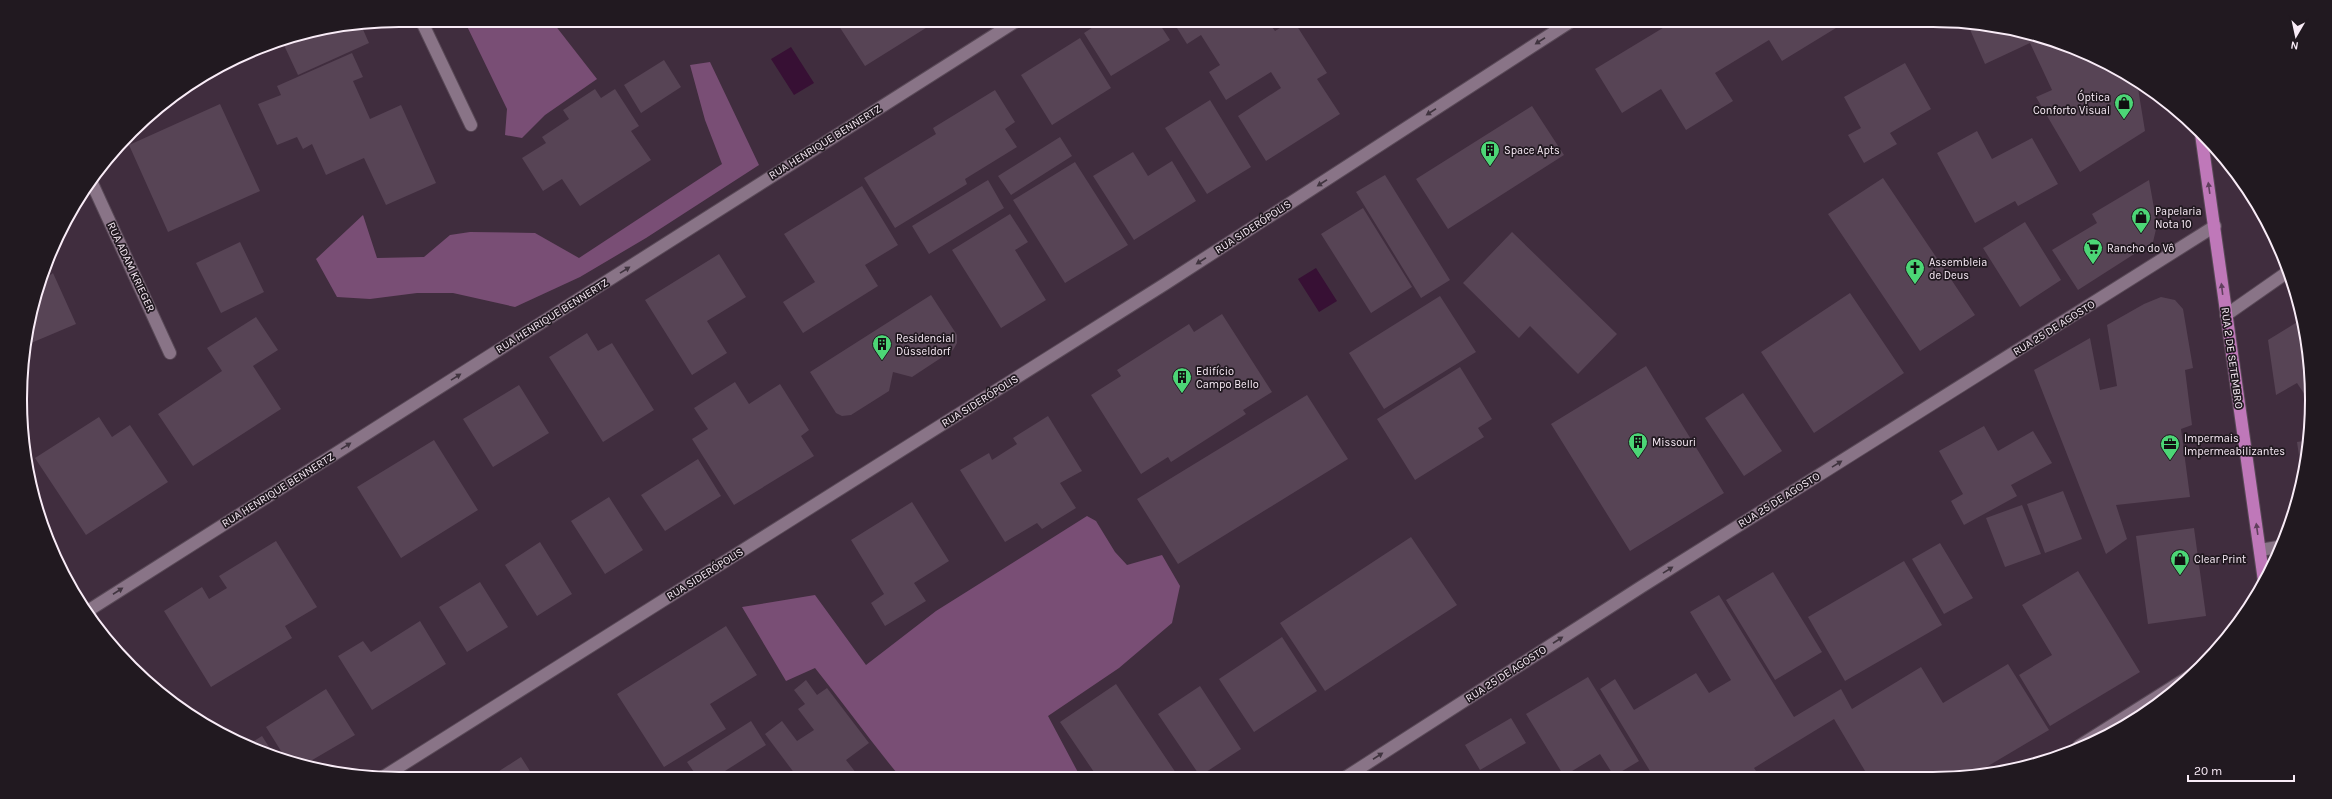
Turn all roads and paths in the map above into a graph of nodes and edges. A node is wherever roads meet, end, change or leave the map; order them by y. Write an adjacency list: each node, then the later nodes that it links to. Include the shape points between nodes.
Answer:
1 (424, 27): 4 (street)
2 (1007, 27): 14 (street, RUA HENRIQUE BENNERTZ, one-way to 2)
3 (1562, 27): 17 (street, RUA SIDERÓPOLIS, one-way to 17, via 1158,288)
4 (471, 125)
5 (2202, 143): 7 (main road, RUA 2 DE SETEMBRO, one-way to 5)
6 (94, 187): 10 (street, RUA ADAM KRIEGER)
7 (2214, 226): 9 (main road, RUA 2 DE SETEMBRO, one-way to 7); 18 (street, RUA 25 DE AGOSTO, one-way to 7, via 1641,587)
8 (2283, 275): 9 (street)
9 (2226, 315): 12 (main road, RUA 2 DE SETEMBRO, one-way to 9)
10 (170, 353)
11 (2274, 548): 12 (street)
12 (2260, 550): 13 (main road, RUA 2 DE SETEMBRO)
13 (2263, 572)
14 (92, 608)
15 (2148, 703): 16 (street)
16 (2110, 727)
17 (391, 772)
18 (1354, 772)

